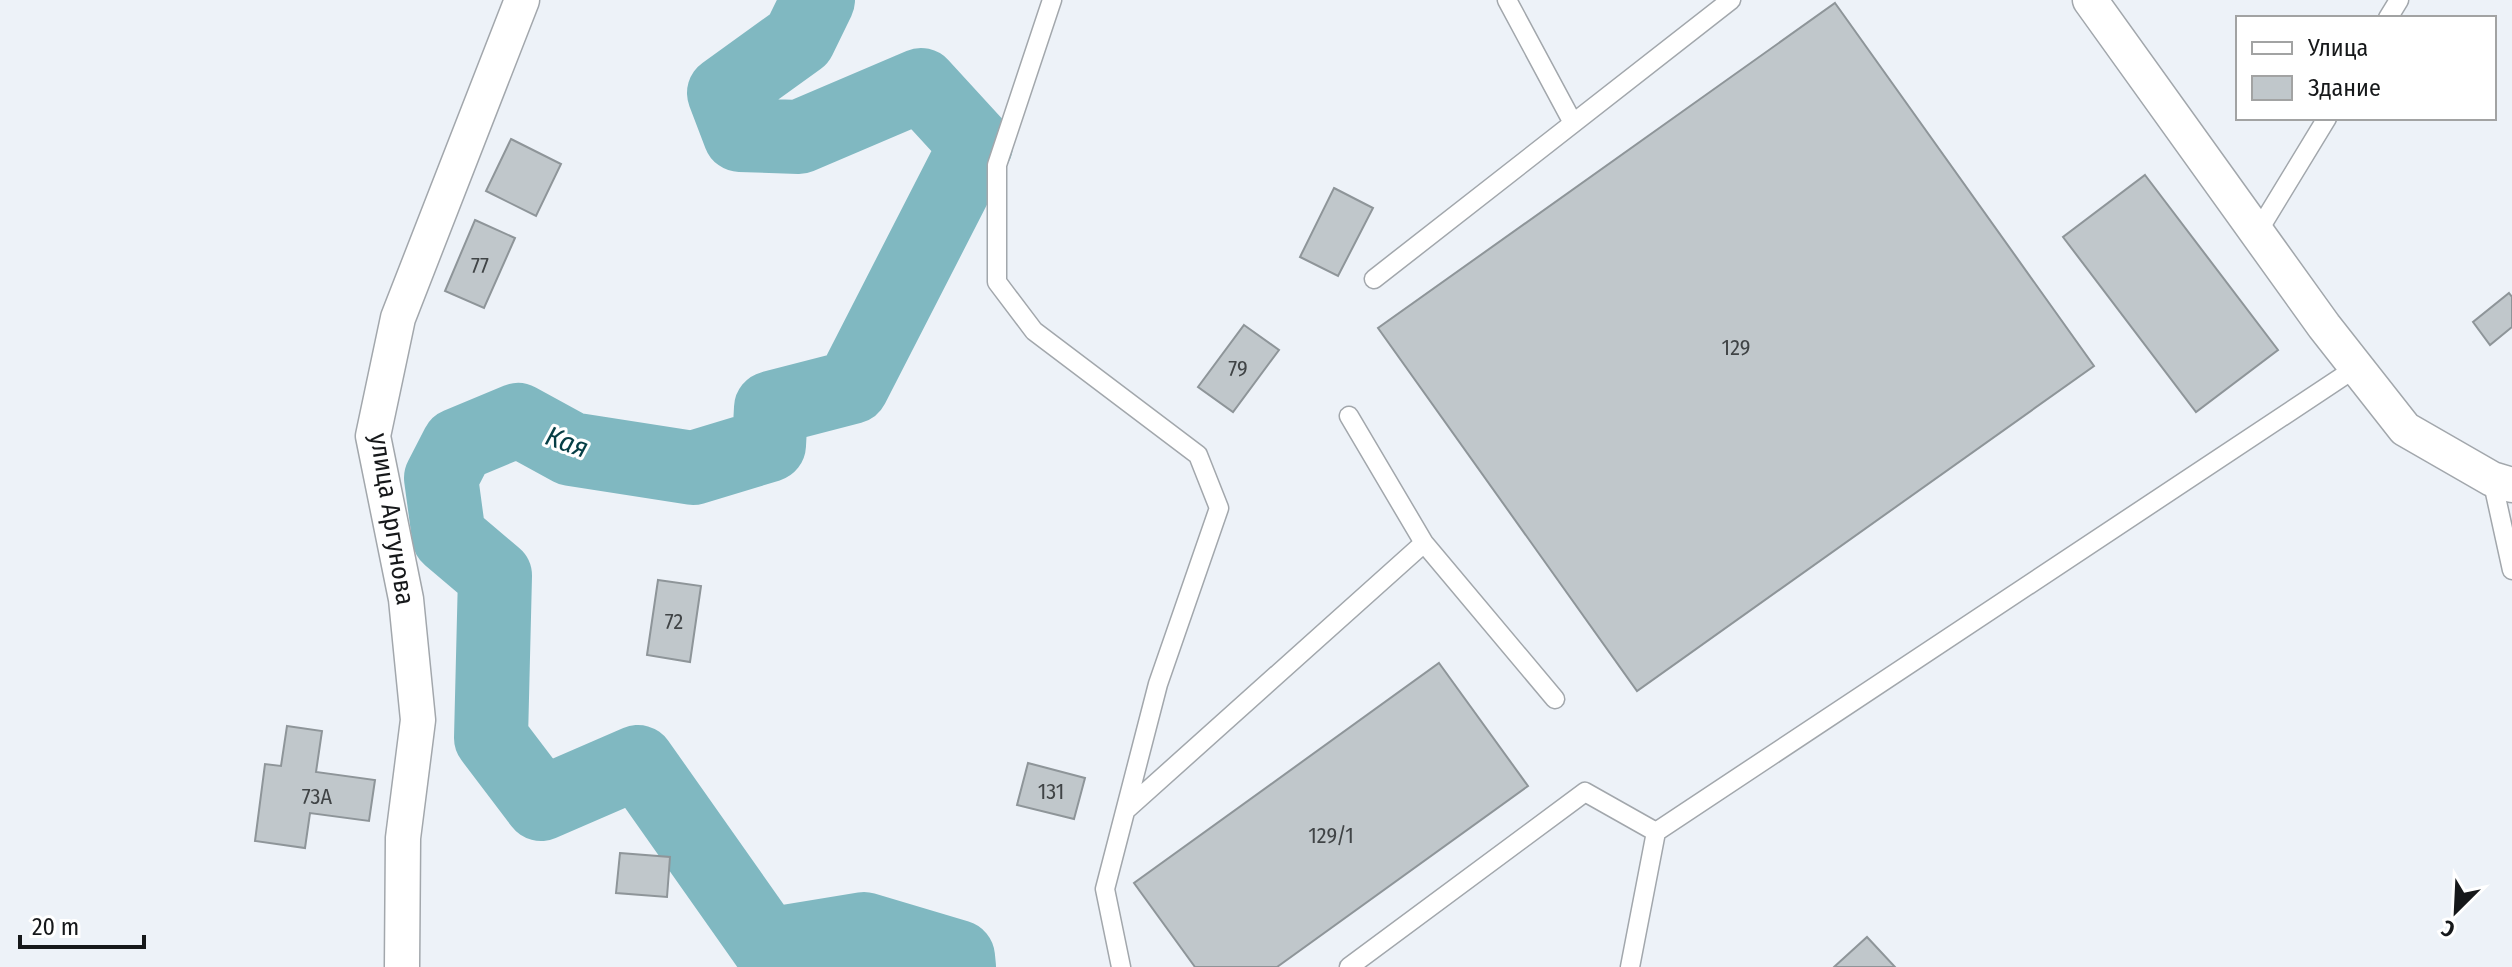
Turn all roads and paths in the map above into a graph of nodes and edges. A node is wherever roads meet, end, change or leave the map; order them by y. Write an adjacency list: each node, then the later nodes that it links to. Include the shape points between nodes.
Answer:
1 (522, 0): 18 (street, улица Аргунова, via 398,318 373,436 406,599 418,720 403,838)
2 (1052, 0): 16 (lane, via 997,165 997,282 1034,331 1198,455 1219,508 1158,684)
3 (1507, 0): 7 (lane)
4 (1731, 0): 7 (lane)
5 (2090, 0): 8 (street)
6 (2326, 120): 8 (lane)
7 (1573, 123): 9 (lane)
8 (2257, 233): 10 (street)
9 (1374, 279)
10 (2357, 367): 12 (street, via 2405,429); 17 (lane)
11 (1349, 416): 13 (lane)
12 (2502, 482): 14 (lane)
13 (1424, 543): 15 (lane); 16 (lane)
14 (2512, 570)
15 (1555, 699)
16 (1126, 810): 19 (lane, via 1105,889)
17 (1656, 832): 20 (lane, via 1585,792); 21 (lane)
18 (402, 967)
19 (1121, 967)
20 (1349, 967)
21 (1630, 967)

